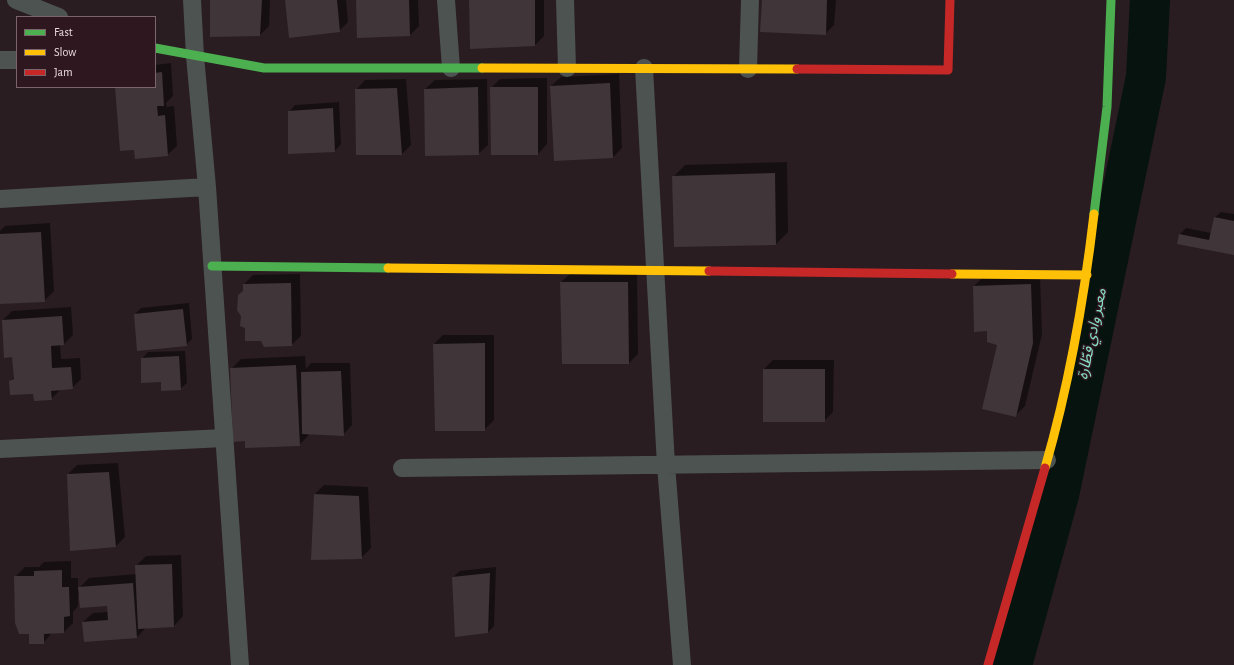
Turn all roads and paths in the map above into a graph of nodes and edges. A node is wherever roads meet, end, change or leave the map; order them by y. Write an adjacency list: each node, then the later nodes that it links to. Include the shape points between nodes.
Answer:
1 (16, 0): 8 (street)
2 (192, 0): 10 (street)
3 (446, 0): 14 (street)
4 (565, 0): 15 (street)
5 (750, 0): 17 (street)
6 (950, 0): 17 (street, via 948,70)
7 (1111, 0): 22 (street, via 1107,107)
8 (56, 16)
9 (156, 48): 10 (street)
10 (195, 56): 11 (street); 14 (street, via 264,68); 18 (street)
11 (156, 57)
12 (0, 60): 13 (street)
13 (16, 60)
14 (451, 68): 15 (street)
15 (567, 68): 16 (street)
16 (644, 68): 17 (street); 21 (street)
17 (748, 69)
18 (207, 187): 19 (street); 20 (street)
19 (0, 199)
20 (212, 266): 21 (street); 23 (street)
21 (656, 271): 22 (street); 26 (street)
22 (1087, 275): 25 (street, via 1071,362)
23 (224, 438): 24 (street); 28 (street)
24 (0, 449)
25 (1047, 460): 26 (street); 30 (street)
26 (666, 465): 27 (street); 29 (street)
27 (402, 468)
28 (240, 665)
29 (682, 665)
30 (988, 665)

